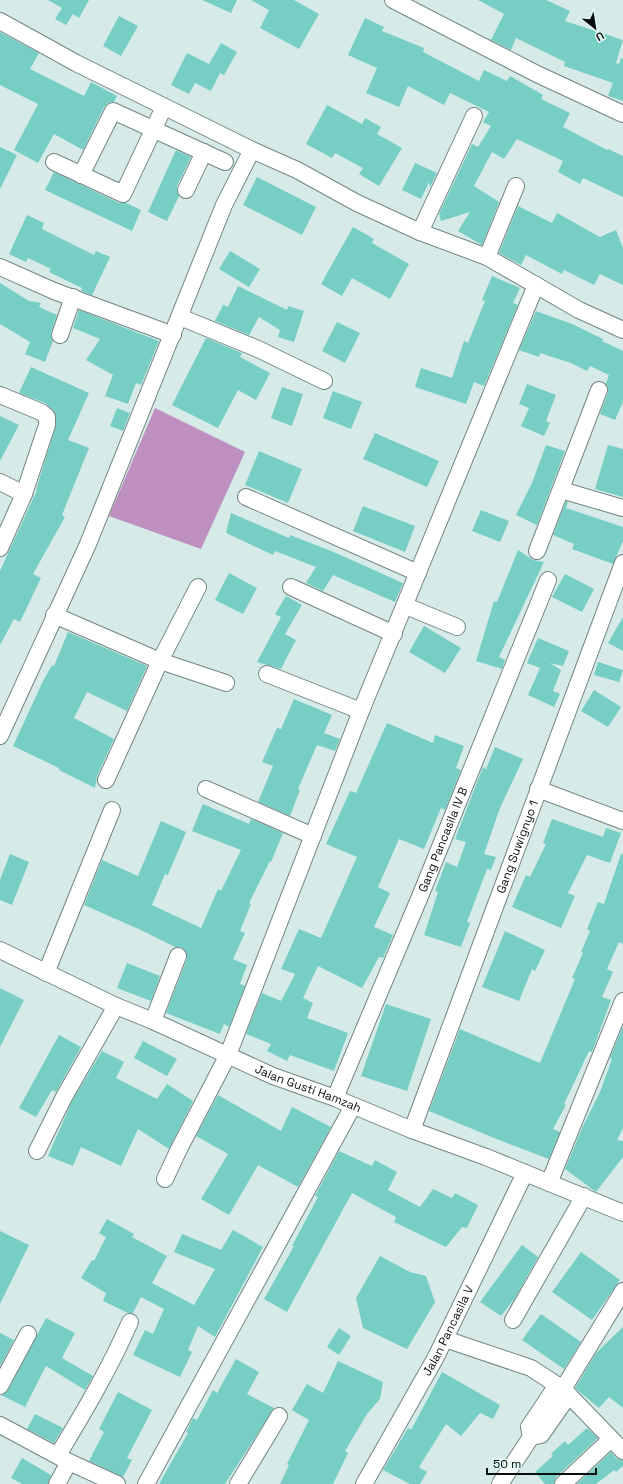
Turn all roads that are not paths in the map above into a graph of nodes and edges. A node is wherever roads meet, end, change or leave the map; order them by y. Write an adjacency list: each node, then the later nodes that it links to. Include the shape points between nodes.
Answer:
1 (393, 0): 4 (street, via 537,74)
2 (0, 21): 3 (street, via 76,63)
3 (164, 106): 6 (street); 7 (street)
4 (623, 114)
5 (474, 116): 14 (street)
6 (154, 129): 8 (street); 11 (street, via 113,111); 11 (street, via 142,171 123,194)
7 (252, 150): 14 (street); 19 (street, via 224,205)
8 (204, 152): 10 (street); 13 (street)
9 (54, 162): 11 (street)
10 (225, 162)
11 (81, 175)
12 (516, 186): 15 (street)
13 (186, 190)
14 (420, 232): 15 (street)
15 (487, 257): 17 (street)
16 (0, 267): 18 (street)
17 (536, 285): 20 (street, via 579,310); 34 (street)
18 (73, 297): 21 (street); 22 (street)
19 (180, 317): 22 (street); 23 (street, via 258,349)
20 (623, 330)
21 (60, 335)
22 (173, 335): 39 (street, via 88,544)
23 (324, 381)
24 (599, 390): 27 (street)
25 (0, 395): 28 (street, via 47,417 44,439)
26 (0, 482): 28 (street)
27 (561, 490): 30 (street); 32 (street)
28 (24, 494): 31 (street)
29 (246, 497): 34 (street)
30 (623, 508)
31 (0, 548)
32 (537, 551)
33 (623, 563): 48 (street, Gang Suwignyo 1)
34 (418, 573): 38 (street)
35 (548, 580): 60 (street, Gang Pancasila IV B)
36 (198, 586): 42 (street)
37 (291, 587): 41 (street)
38 (406, 606): 40 (street); 41 (street)
39 (54, 615): 42 (street); 46 (street)
40 (457, 627)
41 (394, 634): 45 (street)
42 (160, 661): 44 (street); 47 (street)
43 (267, 674): 45 (street)
44 (226, 683)
45 (361, 711): 52 (street)
46 (0, 736)
47 (106, 780)
48 (538, 788): 51 (street); 62 (street, Gang Suwignyo 1)
49 (206, 789): 52 (street)
50 (112, 810): 55 (street)
51 (623, 821)
52 (313, 836): 59 (street)
53 (0, 950): 55 (street, Jalan Gusti Hamzah)
54 (178, 956): 58 (street)
55 (46, 973): 57 (street, Jalan Gusti Hamzah)
56 (623, 1001): 66 (street)
57 (116, 1006): 58 (street, Jalan Gusti Hamzah); 63 (street, via 64,1097)
58 (153, 1021): 59 (street, Jalan Gusti Hamzah)
59 (228, 1055): 60 (street, Jalan Gusti Hamzah, via 273,1076); 65 (street)
60 (335, 1098): 61 (street, Jalan Gusti Hamzah)
61 (353, 1106): 62 (street, Jalan Gusti Hamzah); 83 (street)
62 (412, 1130): 64 (street, Jalan Gusti Hamzah)
63 (37, 1151)
64 (525, 1173): 66 (street, Jalan Gusti Hamzah); 73 (street, Jalan Pancasila V)
65 (165, 1179)
66 (549, 1183): 67 (street, Jalan Gusti Hamzah)
67 (584, 1196): 68 (street, Jalan Gusti Hamzah); 70 (street)
68 (623, 1213)
69 (623, 1292): 75 (street)
70 (513, 1320)
71 (130, 1322): 80 (street)
72 (28, 1334): 74 (street)
73 (444, 1339): 75 (street, via 531,1368); 85 (street, Jalan Pancasila V)
74 (0, 1386)
75 (563, 1389): 78 (street); 86 (street, via 529,1427 531,1437)
76 (279, 1416): 84 (street)
77 (0, 1425): 80 (street)
78 (612, 1439): 79 (street); 87 (street)
79 (623, 1451)
80 (64, 1458): 81 (street); 82 (street)
81 (57, 1484)
82 (117, 1484)
83 (146, 1484)
84 (238, 1484)
85 (364, 1484)
86 (500, 1484)
87 (563, 1484)

